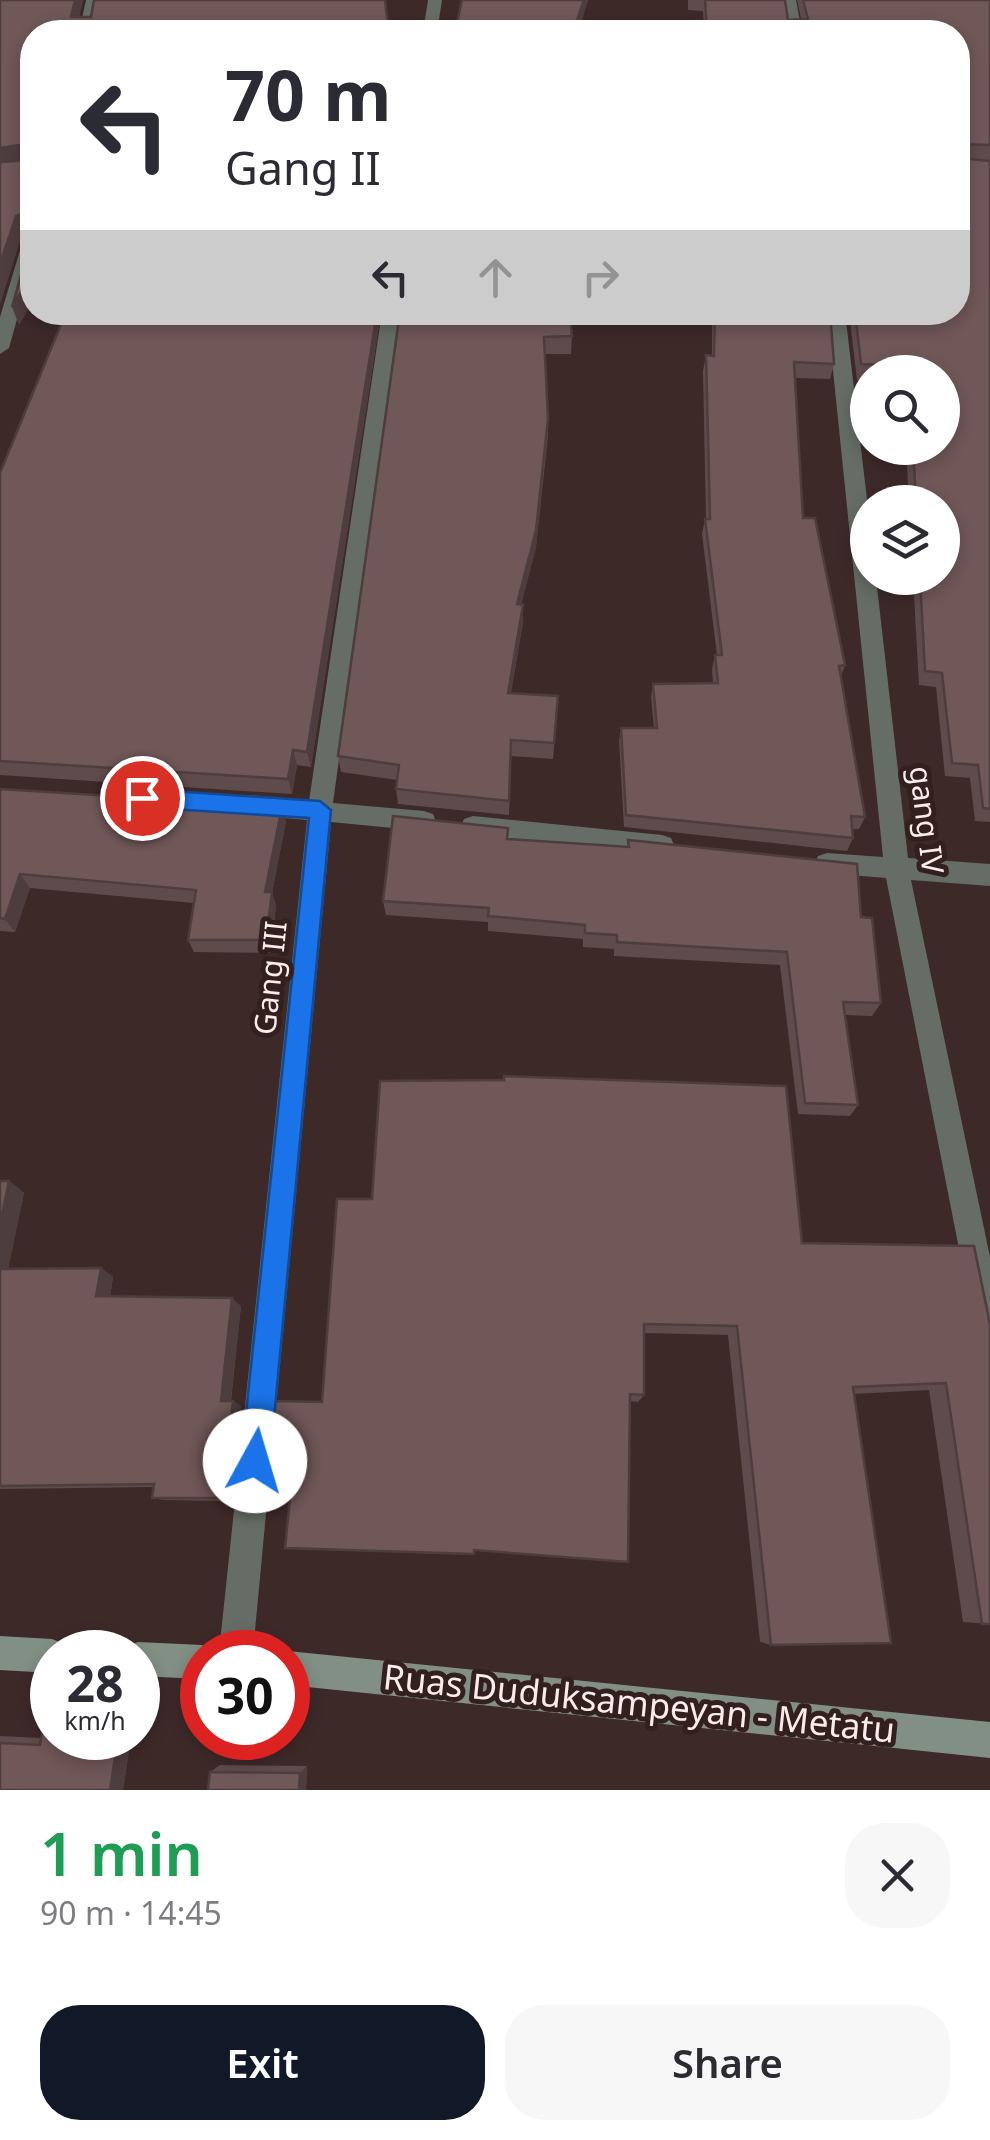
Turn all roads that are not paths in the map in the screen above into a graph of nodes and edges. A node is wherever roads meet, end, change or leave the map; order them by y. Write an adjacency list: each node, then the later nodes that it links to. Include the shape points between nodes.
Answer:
1 (20, 279): 4 (street)
2 (389, 325): 6 (street, Gang III)
3 (837, 325): 9 (street, gang IV)
4 (0, 348)
5 (226, 804): 6 (street)
6 (320, 810): 7 (street); 12 (street, Gang III)
7 (678, 847)
8 (798, 860): 9 (street)
9 (897, 870): 10 (street); 11 (street, gang IV)
10 (990, 875)
11 (990, 1330)
12 (238, 1630)
13 (0, 1654): 14 (main road)
14 (30, 1655)
15 (310, 1670): 16 (main road, Ruas Duduksampeyan - Metatu)
16 (990, 1740)

